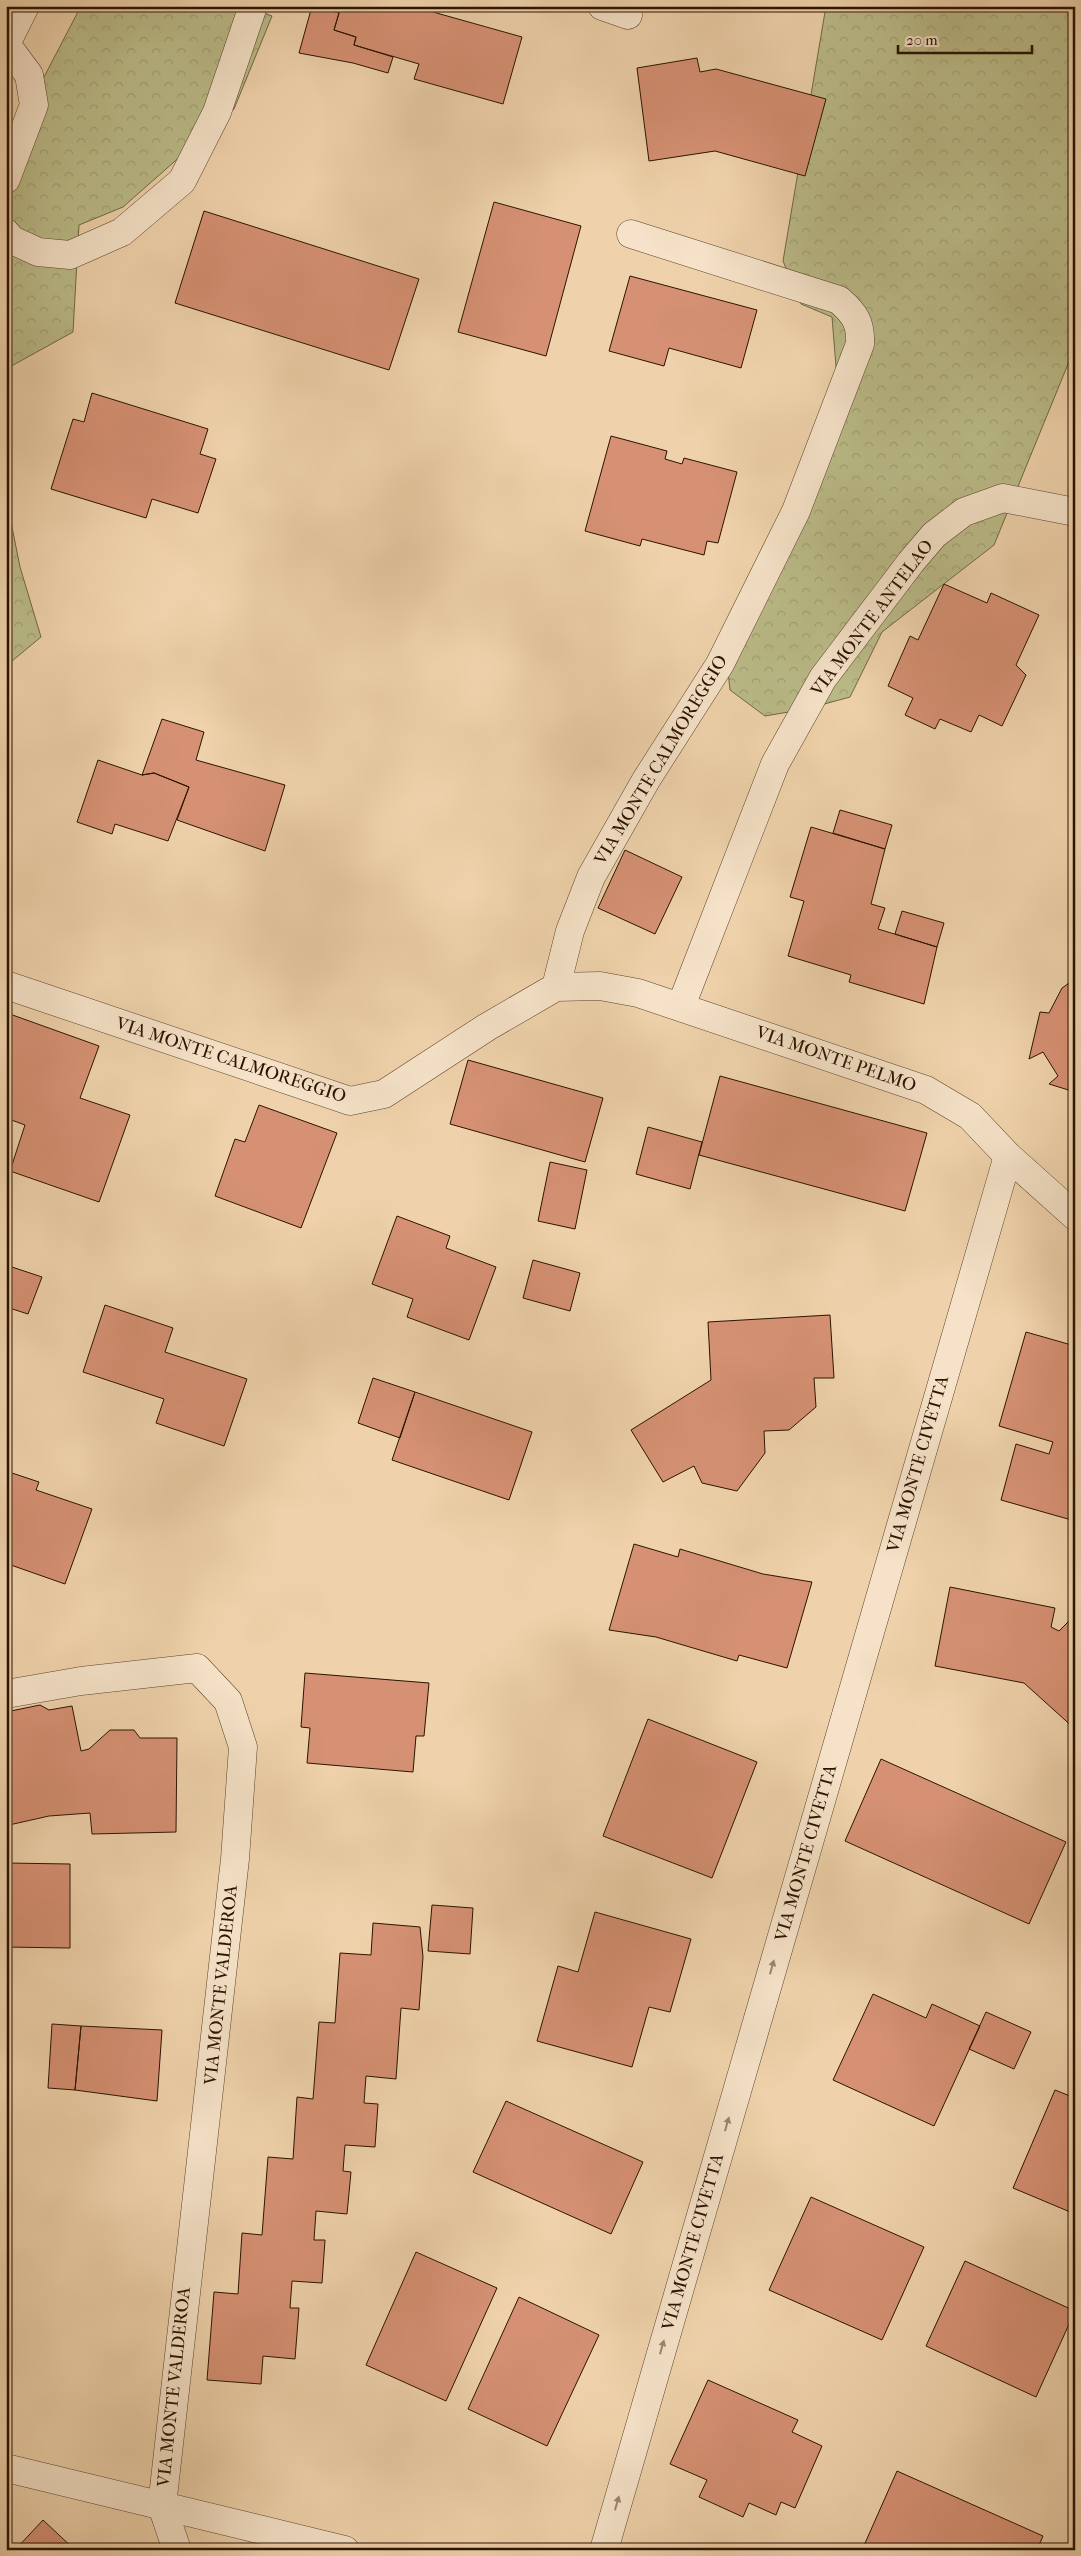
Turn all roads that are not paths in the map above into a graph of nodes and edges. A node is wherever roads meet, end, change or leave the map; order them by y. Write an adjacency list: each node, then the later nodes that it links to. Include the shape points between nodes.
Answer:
1 (25, 6): 5 (street)
2 (253, 6): 7 (street, via 217,112 182,181 122,232 70,256 38,252 12,240)
3 (602, 6): 4 (street)
4 (628, 15)
5 (6, 44): 6 (street, via 30,76 34,104)
6 (6, 179)
7 (6, 233)
8 (630, 234): 11 (street, VIA MONTE CALMOREGGIO, via 839,300 855,314 860,328 860,344 796,511 720,664 646,780 591,877 570,931)
9 (1075, 512): 12 (street, VIA MONTE ANTELAO, via 1003,498 964,512 934,534 911,562 823,678 775,764)
10 (6, 985): 11 (street, VIA MONTE CALMOREGGIO, via 350,1101 384,1094 487,1027)
11 (556, 988): 12 (street, VIA MONTE PELMO, via 600,986)
12 (681, 1006): 13 (street, VIA MONTE PELMO, via 926,1090 970,1116)
13 (1008, 1156): 14 (street, VIA MONTE PELMO); 21 (street, VIA MONTE CIVETTA, one-way to 13)
14 (1075, 1216)
15 (6, 1694): 17 (street, VIA MONTE VALDEROA, via 81,1681 197,1668 228,1701 243,1747 235,1860)
16 (6, 2468): 17 (street)
17 (162, 2506): 18 (street); 19 (street)
18 (250, 2540): 20 (street)
19 (178, 2550)
20 (345, 2550)
21 (604, 2550)

